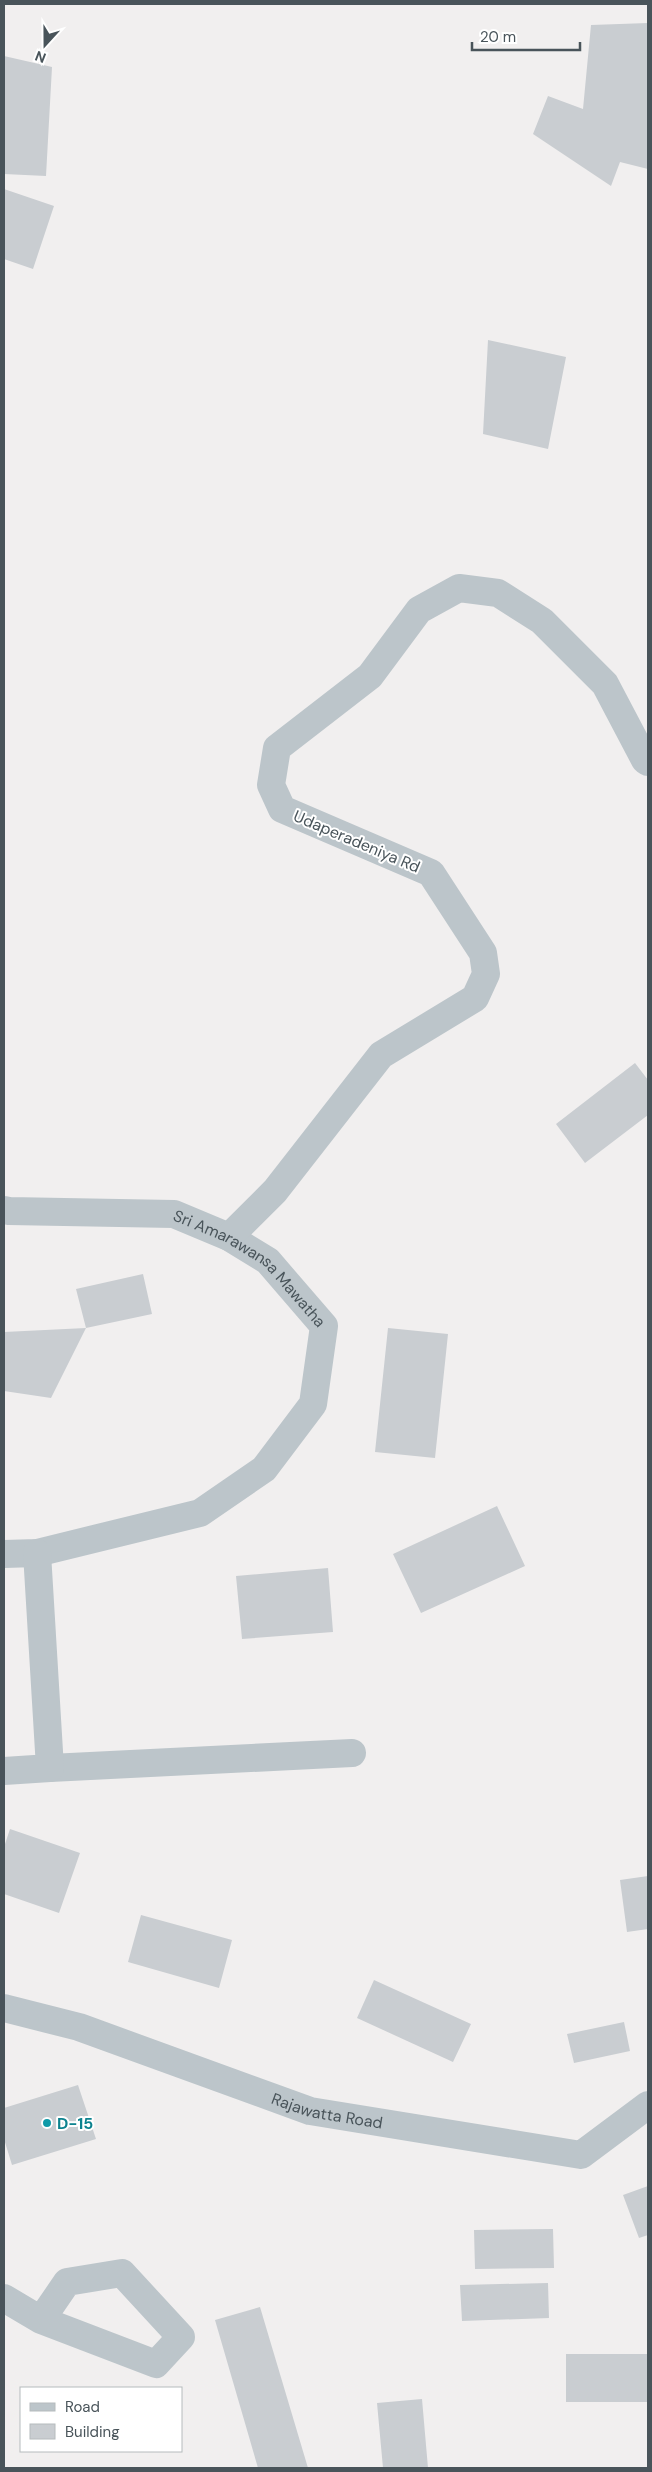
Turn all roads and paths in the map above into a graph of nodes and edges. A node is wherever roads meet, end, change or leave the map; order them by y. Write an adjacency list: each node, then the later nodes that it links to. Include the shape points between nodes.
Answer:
1 (648, 762): 3 (street, Udaperadeniya Rd, via 644,760 605,684 542,620 498,593 459,588 420,610 370,676 278,748 272,786 282,809 430,873 483,953 486,974 475,998 381,1056 275,1191)
2 (4, 1210): 3 (street, Sri Amarawansa Mawatha, via 174,1214)
3 (229, 1237): 5 (street, Sri Amarawansa Mawatha, via 268,1261 324,1326 314,1404 264,1469 200,1514)
4 (4, 1554): 5 (street, Sri Amarawansa Mawatha)
5 (37, 1554): 7 (street)
6 (352, 1753): 7 (street)
7 (50, 1768): 8 (street)
8 (4, 1770)
9 (4, 2008): 10 (street, Rajawatta Road, via 79,2027 310,2111 581,2155)
10 (648, 2105)
11 (4, 2298): 12 (street)
12 (41, 2320): 12 (street, via 156,2364 181,2337 122,2273 67,2282)

